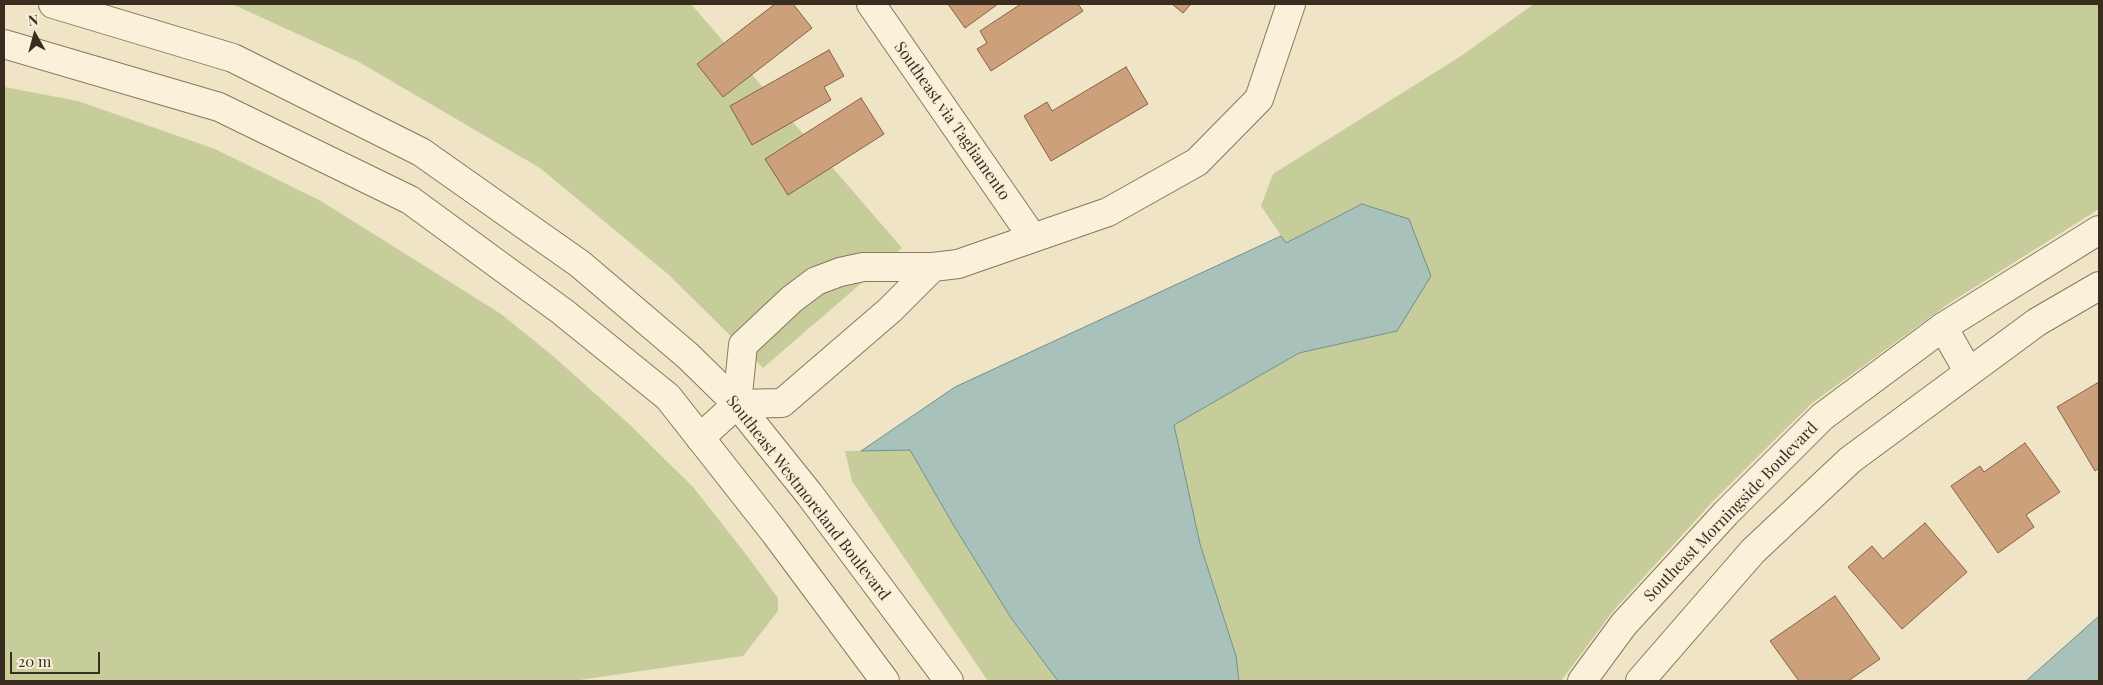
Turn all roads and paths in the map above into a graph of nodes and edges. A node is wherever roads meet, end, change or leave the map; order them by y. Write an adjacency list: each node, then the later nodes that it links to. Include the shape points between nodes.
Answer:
1 (53, 4): 11 (street, Southeast Westmoreland Boulevard, via 233,58 421,152 580,264 688,356)
2 (871, 4): 6 (street, Southeast via Tagliamento)
3 (1291, 4): 6 (street, via 1259,99 1197,162 1108,212)
4 (4, 44): 12 (street, via 218,107 410,200 562,312 668,397)
5 (2099, 230): 9 (street, Southeast Morningside Boulevard)
6 (1033, 238): 7 (street, via 958,264)
7 (934, 267): 11 (street, via 890,310 782,402); 11 (street, via 863,267 816,281 743,345)
8 (2099, 286): 10 (street, via 2037,322)
9 (1943, 327): 10 (street); 15 (street, Southeast Morningside Boulevard, via 1822,417 1726,513 1631,617)
10 (1968, 371): 16 (street, via 1850,460 1753,551)
11 (737, 404): 12 (street); 14 (street, Southeast Westmoreland Boulevard, via 810,495)
12 (700, 438): 13 (street)
13 (885, 681)
14 (949, 681)
15 (1582, 681)
16 (1640, 681)

